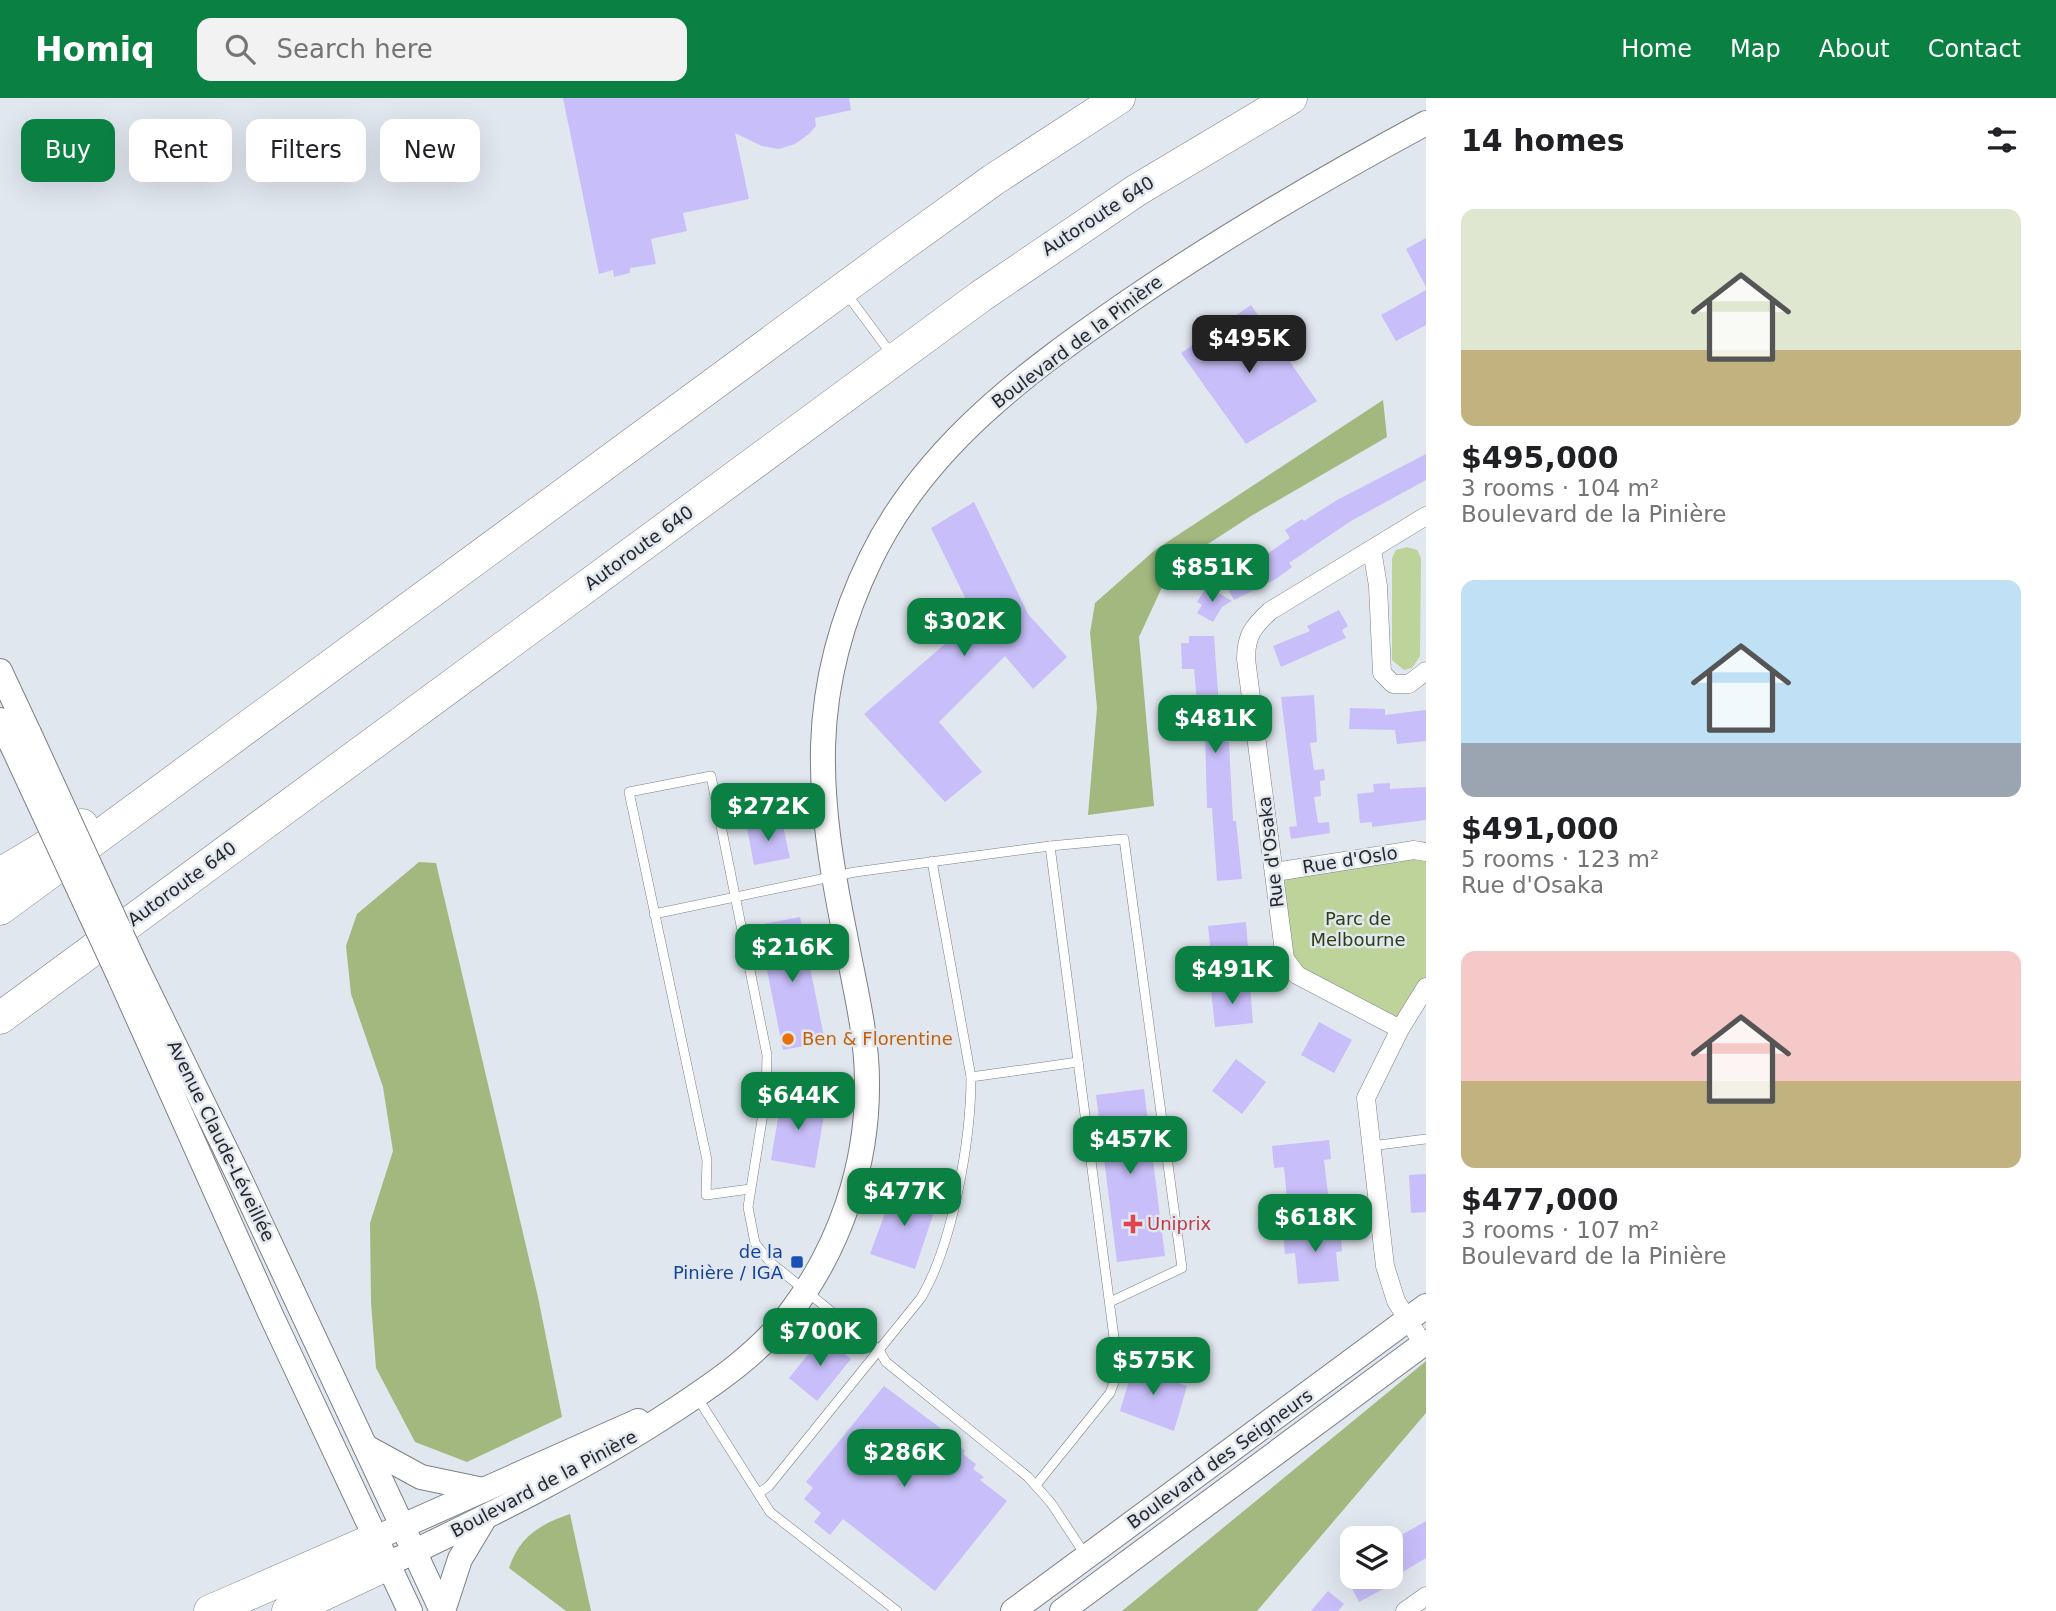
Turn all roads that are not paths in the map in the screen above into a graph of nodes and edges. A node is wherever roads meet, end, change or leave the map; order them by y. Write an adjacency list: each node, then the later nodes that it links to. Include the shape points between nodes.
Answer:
1 (1119, 98): 4 (highway, via 993,180)
2 (1291, 98): 5 (highway, Autoroute 640, via 1115,204)
3 (1426, 123): 18 (street, Boulevard de la Pinière, via 1223,238 1086,331 985,410 918,483 870,561 847,616 832,671 821,764)
4 (844, 289): 5 (lane); 12 (highway)
5 (895, 359): 24 (highway, Autoroute 640)
6 (1426, 516): 7 (street, Rue d'Osaka)
7 (1372, 550): 9 (street, via 1382,673 1393,684 1409,684); 16 (street, Rue d'Osaka, via 1270,611 1250,629 1246,641)
8 (0, 671): 11 (street, Avenue Claude-Léveillée)
9 (1426, 671)
10 (0, 720): 11 (street, Avenue Claude-Léveillée)
11 (20, 739): 22 (street, Avenue Claude-Léveillée, bridge)
12 (172, 782): 17 (highway, via 83,825); 20 (highway)
13 (1050, 846): 15 (lane); 28 (lane); 34 (lane, via 1125,838 1182,1268)
14 (1426, 852): 16 (street, Rue d'Oslo, via 1414,850)
15 (932, 861): 18 (lane); 29 (lane)
16 (1275, 872): 27 (street, Rue d'Osaka, via 1285,959 1297,975)
17 (0, 874)
18 (833, 876): 19 (lane); 33 (street, Boulevard de la Pinière, via 864,1033 866,1115 848,1203)
19 (737, 897): 21 (lane); 21 (lane, via 711,776 629,792); 32 (lane, via 767,1055 766,1095)
20 (0, 909)
21 (654, 914): 32 (lane, via 707,1160 706,1195)
22 (128, 972): 39 (street, Avenue Claude-Léveillée); 44 (street, Avenue Claude-Léveillée, via 271,1315)
23 (1426, 987): 27 (street, via 1416,1010)
24 (32, 994): 25 (highway, Autoroute 640); 26 (highway)
25 (0, 1018)
26 (0, 1027)
27 (1399, 1029): 31 (street, via 1366,1098)
28 (1079, 1062): 29 (lane); 34 (lane)
29 (971, 1077): 37 (lane, via 971,1104 952,1217 926,1289)
30 (1426, 1139): 31 (lane)
31 (1371, 1146): 35 (street, via 1385,1266 1396,1301)
32 (750, 1189): 33 (lane, via 747,1217 759,1251)
33 (805, 1291): 37 (lane); 38 (street, Boulevard de la Pinière, via 762,1343)
34 (1110, 1302): 40 (lane, via 1116,1377 1110,1393)
35 (1417, 1313): 36 (street); 45 (street, Boulevard des Seigneurs)
36 (1424, 1343): 53 (street, Boulevard des Seigneurs)
37 (879, 1350): 40 (lane, via 886,1362); 42 (lane)
38 (696, 1396): 41 (street, Boulevard de la Pinière); 42 (lane); 43 (street, Boulevard de la Pinière, via 612,1451)
39 (366, 1447): 41 (street, via 421,1477); 44 (street, Avenue Claude-Léveillée)
40 (1036, 1485): 45 (lane)
41 (482, 1490): 44 (street, Boulevard de la Pinière)
42 (759, 1493): 51 (lane, via 770,1512)
43 (485, 1518): 44 (street, Boulevard de la Pinière); 50 (street, via 460,1559)
44 (395, 1545): 47 (highway); 48 (highway); 49 (street, Avenue Claude-Léveillée); 50 (street, Avenue Claude-Léveillée)
45 (1087, 1557): 52 (street, Boulevard des Seigneurs)
46 (1426, 1596): 54 (street)
47 (211, 1611)
48 (288, 1611)
49 (410, 1611)
50 (442, 1611)
51 (897, 1611)
52 (1013, 1611)
53 (1062, 1611)
54 (1405, 1611)

